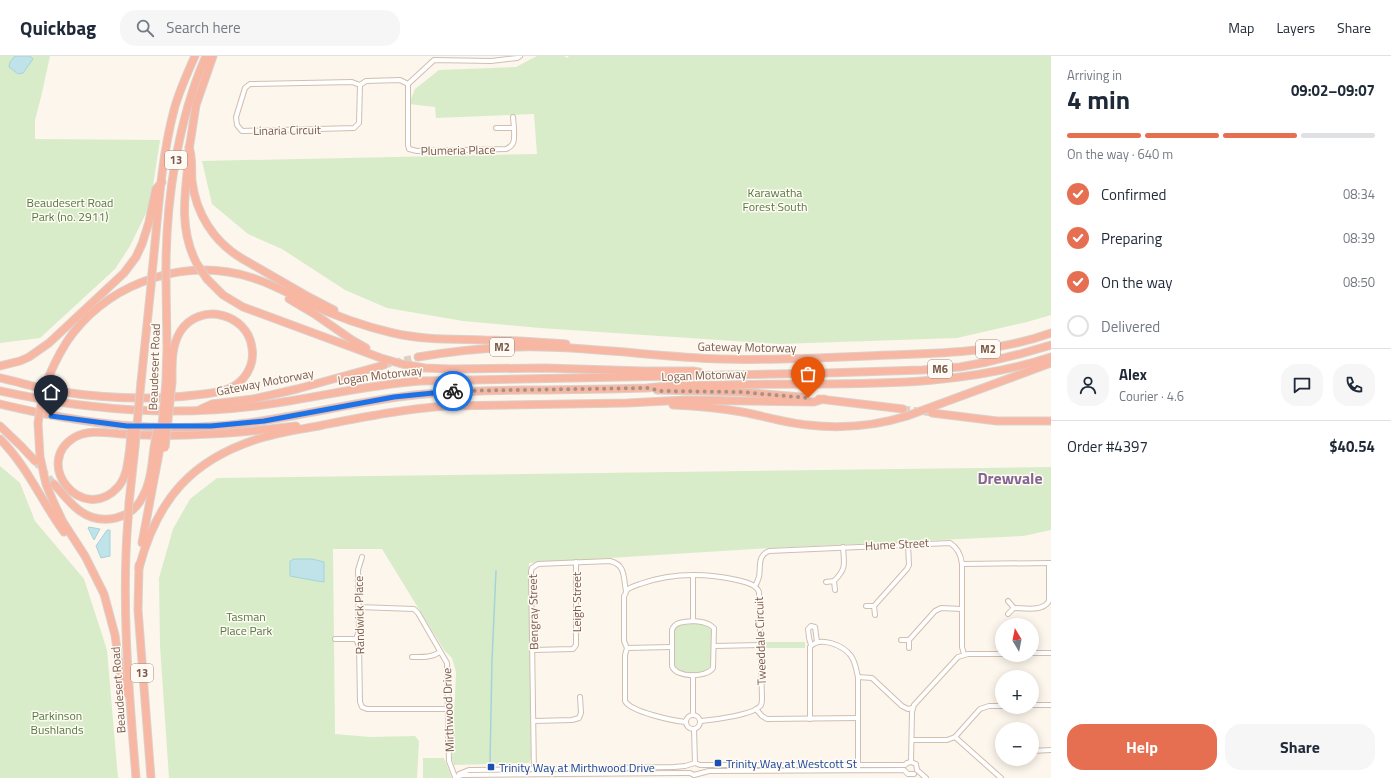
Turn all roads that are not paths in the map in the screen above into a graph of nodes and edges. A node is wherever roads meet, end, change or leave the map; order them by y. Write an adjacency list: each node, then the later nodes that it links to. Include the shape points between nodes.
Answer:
1 (195, 56): 11 (highway, Beaudesert Road / 13, via 174,109)
2 (206, 56): 25 (highway, Beaudesert Road / 13, bridge, via 192,90 180,136 167,218)
3 (213, 56): 10 (highway, via 196,105)
4 (518, 57): 5 (street, via 491,61 434,60)
5 (408, 84): 6 (street, Linaria Circuit, via 400,80 366,81); 9 (street, Plumeria Place, via 409,150 506,149 514,143)
6 (360, 85): 6 (street, Linaria Circuit, via 359,123 354,128 242,131 237,125 236,117 245,88 250,84 352,82)
7 (514, 117): 9 (street, Plumeria Place)
8 (496, 128): 9 (street, Plumeria Place)
9 (514, 128)
10 (189, 147): 13 (highway, via 197,205 208,226 225,247 287,285 359,320); 19 (highway, bridge, via 184,217 189,246 207,279 223,295 243,307)
11 (162, 182): 22 (highway, via 156,189 142,244 124,273 44,347 20,361); 38 (highway, Beaudesert Road / 13, bridge, via 138,412)
12 (280, 290): 13 (highway); 19 (highway, via 286,297); 43 (highway, bridge, via 247,276 215,270 176,272 145,280 115,295 73,333 48,378 38,423 40,456 46,484 63,522)
13 (365, 326): 16 (highway, via 415,337 564,343 578,344)
14 (1051, 333): 16 (highway, Gateway Motorway / M2, via 981,350 835,357 722,359)
15 (1051, 345): 23 (highway, Logan Motorway / M6, via 987,362 935,369)
16 (586, 349): 17 (highway, Gateway Motorway / M2, via 468,349)
17 (418, 357)
18 (1051, 357): 26 (highway, Logan Motorway / M6, via 993,372 930,381)
19 (381, 358): 23 (highway, via 439,369 693,370)
20 (1051, 362): 29 (highway, via 907,416 858,426 808,426 708,407)
21 (384, 365): 32 (highway, Gateway Motorway, via 281,393 212,404)
22 (0, 366)
23 (709, 375): 32 (highway, Logan Motorway / M6, via 420,381 256,406)
24 (0, 378): 25 (highway, via 55,391 114,398 179,397 221,392 240,382 252,362 252,343 244,328 228,316 214,314 200,316 189,322 181,331 174,346)
25 (169, 382): 39 (highway, bridge); 39 (highway, Beaudesert Road / 13, bridge)
26 (647, 388): 28 (highway, via 662,391 741,392); 30 (highway, Logan Motorway, via 433,393 246,423 176,427 103,424 51,416)
27 (0, 391): 32 (highway, Logan Motorway, via 90,407)
28 (824, 399): 29 (highway, via 814,402 686,400); 31 (highway)
29 (627, 403): 36 (highway, via 420,408)
30 (0, 404)
31 (903, 409)
32 (197, 411)
33 (932, 413): 34 (highway, via 997,421)
34 (1051, 421)
35 (0, 426): 40 (highway)
36 (310, 428): 38 (highway, via 303,426 196,436 83,434 69,441 63,450 59,464 62,481 71,492 80,497 94,499 108,495 118,488 123,479); 49 (highway, via 269,436 245,444 201,467 179,487 162,509 148,538)
37 (0, 439): 43 (highway, via 23,465 68,537)
38 (132, 447): 86 (highway, Beaudesert Road / 13, bridge, via 124,597)
39 (160, 448): 41 (highway, via 140,502 120,518 106,520 87,516 75,508); 49 (highway, Beaudesert Road / 13)
40 (35, 461)
41 (54, 484)
42 (908, 544): 44 (street, Hume Street); 47 (street, Hume Street, via 950,543 959,553); 59 (street, via 907,569)
43 (79, 545): 86 (highway, via 104,594 115,635 122,685)
44 (843, 547): 52 (street, via 843,573); 53 (street, Hume Street, via 769,551 760,560 759,576)
45 (362, 557): 60 (street, Randwick Place, via 358,570)
46 (576, 562): 55 (street, Bengray Street, via 616,563 623,571); 77 (street, Bengray Street, via 538,564 532,568); 77 (street, Leigh Street, via 576,646 573,649)
47 (962, 564): 48 (street); 62 (street, Hume Street)
48 (1050, 564): 57 (street)
49 (139, 568): 116 (highway, Beaudesert Road / 13, via 138,610)
50 (692, 575): 53 (street, Tweeddale Circuit, via 727,578); 55 (street, Tweeddale Circuit, via 647,581); 65 (street)
51 (826, 582): 52 (street)
52 (834, 582): 54 (street)
53 (755, 586): 71 (street, Tweeddale Circuit, via 759,592)
54 (835, 590)
55 (626, 591): 75 (street, via 624,641)
56 (1008, 601): 61 (street)
57 (1049, 605): 61 (street, via 1039,608)
58 (866, 606): 59 (street)
59 (874, 606): 64 (street)
60 (359, 607): 67 (street, Randwick Place, via 359,631); 78 (street, Mirthwood Drive, via 414,609)
61 (1014, 608): 63 (street)
62 (962, 609): 69 (street, via 941,608 935,611); 80 (street, Hume Street)
63 (1008, 614)
64 (875, 615)
65 (693, 621): 73 (street, via 706,623 714,628); 74 (street, via 682,622 673,627)
66 (335, 639): 67 (street)
67 (356, 639): 92 (street, Randwick Place, via 359,646 362,707)
68 (901, 640): 69 (street)
69 (909, 640): 76 (street)
70 (817, 642): 72 (street); 72 (street, via 816,629 811,626 808,628); 85 (street, via 846,650 856,665)
71 (761, 645): 73 (street); 93 (street, Tweeddale Circuit, via 762,698)
72 (811, 645): 96 (street)
73 (714, 646): 84 (street, via 713,668 707,673)
74 (671, 647): 75 (street); 84 (street, via 673,670)
75 (627, 648): 99 (street, via 627,704 651,714)
76 (909, 648)
77 (533, 650): 97 (street, Bengray Street)
78 (440, 652): 83 (street, via 431,656); 92 (street, Mirthwood Drive, via 448,668)
79 (1051, 653): 82 (street)
80 (964, 654): 81 (street); 91 (street, via 958,657)
81 (995, 654)
82 (1039, 654)
83 (412, 657)
84 (693, 675): 94 (street)
85 (858, 677): 91 (street, via 872,678 902,706); 95 (street)
86 (129, 696): 115 (highway, Beaudesert Road / 13)
87 (580, 697): 97 (street, via 579,718)
88 (1039, 705): 89 (street)
89 (1051, 705)
90 (995, 706): 101 (street, via 980,709)
91 (912, 708): 102 (street)
92 (449, 709): 114 (street, Mirthwood Drive, via 449,761)
93 (756, 709): 96 (street, via 767,719); 98 (street, via 728,718)
94 (693, 715): 98 (street); 99 (street)
95 (858, 718): 96 (street); 108 (street)
96 (810, 719)
97 (534, 721): 111 (street, Bengray Street)
98 (700, 721): 100 (street, via 700,726)
99 (686, 722): 100 (street, via 688,728)
100 (694, 729): 106 (street)
101 (955, 737): 102 (street, via 947,740); 119 (street)
102 (912, 740): 105 (street)
103 (1051, 750): 104 (street)
104 (1039, 751)
105 (911, 762): 109 (street, via 908,762); 110 (street, via 916,764)
106 (697, 764): 107 (street); 108 (street); 113 (street, via 701,770)
107 (690, 765): 111 (street); 113 (street, via 689,770)
108 (859, 767): 109 (street); 113 (street, via 709,771)
109 (905, 768): 112 (street, via 908,774)
110 (917, 770): 112 (street); 118 (street)
111 (534, 772): 113 (street); 114 (street)
112 (914, 774): 117 (street)
113 (694, 775)
114 (455, 777)
115 (136, 778)
116 (150, 778)
117 (919, 778)
118 (926, 778)
119 (1000, 778)

